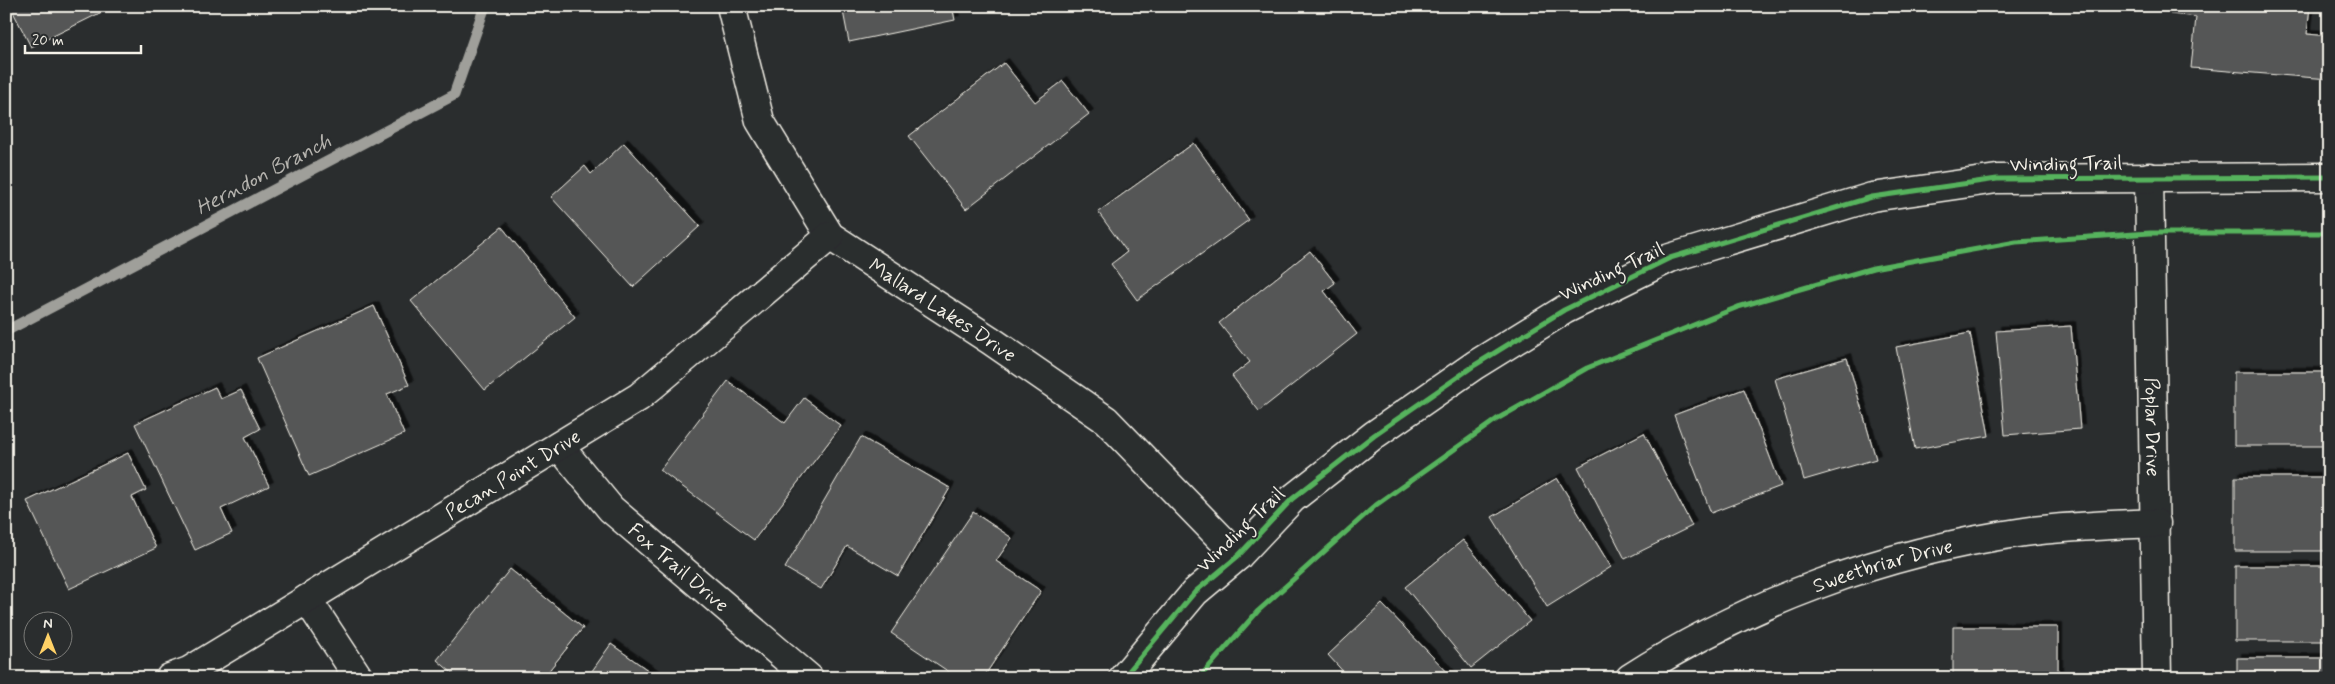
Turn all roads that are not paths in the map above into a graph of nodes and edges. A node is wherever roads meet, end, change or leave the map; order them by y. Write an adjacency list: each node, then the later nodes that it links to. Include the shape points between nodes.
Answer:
1 (731, 6): 4 (street, Mallard Lakes Drive, via 760,121)
2 (2329, 176): 3 (street, Winding Trail)
3 (2149, 177): 6 (street, Poplar Drive); 7 (street, Winding Trail, via 1997,179 1872,197 1670,258 1564,310 1374,435 1292,499)
4 (830, 236): 5 (street, Pecan Point Drive, via 639,397); 7 (street, Mallard Lakes Drive, via 1106,420)
5 (559, 446): 8 (street, Pecan Point Drive); 11 (street, Fox Trail Drive, via 611,509)
6 (2156, 523): 13 (street, Sweetbriar Drive, via 2024,532 1895,559 1771,603 1711,631); 14 (street, Poplar Drive)
7 (1238, 556): 12 (street, Winding Trail, via 1195,592)
8 (307, 599): 9 (street, Pecan Point Drive, via 189,671); 10 (street)
9 (170, 678)
10 (359, 678)
11 (809, 678)
12 (1123, 678)
13 (1630, 678)
14 (2157, 678)

